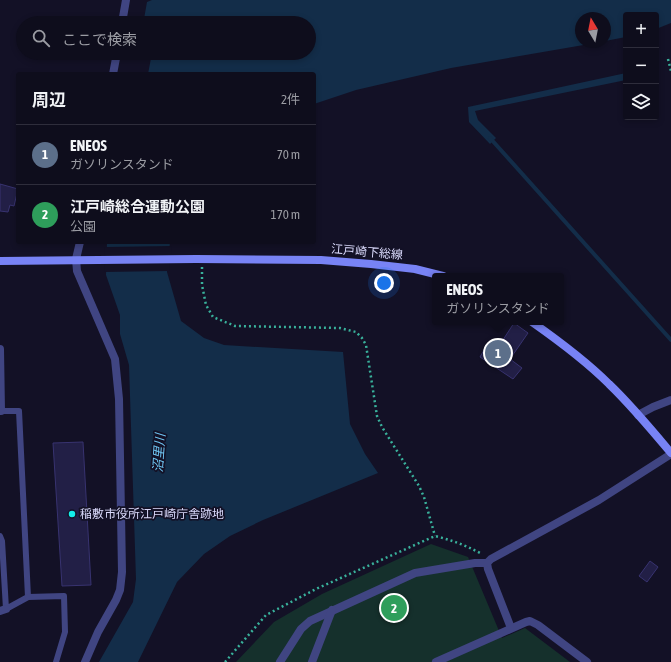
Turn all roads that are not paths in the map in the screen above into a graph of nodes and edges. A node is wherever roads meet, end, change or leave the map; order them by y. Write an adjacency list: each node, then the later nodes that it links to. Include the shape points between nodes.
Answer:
1 (126, 0): 2 (street)
2 (123, 16)
3 (116, 60): 4 (street)
4 (113, 72)
5 (80, 244): 6 (street)
6 (76, 259): 7 (main road, 江戸崎下総線); 8 (main road, 江戸崎下総線, via 321,260 415,269); 22 (street, via 77,271 115,359 119,399 122,572 120,590)
7 (0, 261)
8 (432, 273)
9 (536, 325): 13 (main road, via 563,344 609,384)
10 (0, 349): 12 (street)
11 (671, 400): 13 (street)
12 (0, 411): 17 (lane, via 19,411)
13 (638, 415): 14 (main road)
14 (671, 453): 16 (street, via 599,500)
15 (0, 536): 18 (lane)
16 (489, 561): 19 (street, via 415,573); 20 (street, via 488,569)
17 (28, 597): 18 (lane); 21 (lane, via 64,596 65,632)
18 (3, 610)
19 (332, 610): 23 (street, via 306,624); 24 (street)
20 (511, 628): 25 (street); 26 (street, via 526,622 535,623)
21 (56, 662)
22 (85, 662)
23 (280, 662)
24 (312, 662)
25 (436, 662)
26 (587, 662)

